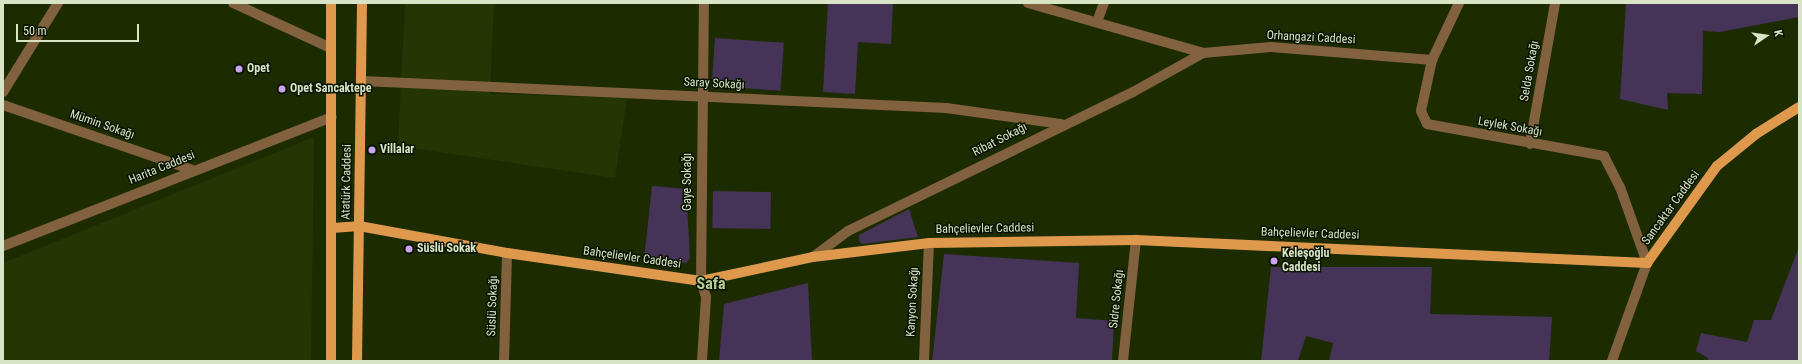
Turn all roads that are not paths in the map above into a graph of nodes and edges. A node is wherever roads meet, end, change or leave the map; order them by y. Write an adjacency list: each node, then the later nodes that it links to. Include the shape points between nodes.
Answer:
1 (58, 3): 15 (street)
2 (233, 3): 11 (street)
3 (331, 3): 11 (main road, Atatürk Caddesi)
4 (362, 3): 14 (main road, Atatürk Caddesi)
5 (704, 3): 16 (street, Gaye Sokağı)
6 (1028, 3): 10 (street, Orhangazi Caddesi)
7 (1104, 3): 10 (street)
8 (1459, 3): 13 (street, Leylek Sokağı)
9 (1555, 3): 21 (street, Selda Sokağı)
10 (1097, 22): 12 (street, Orhangazi Caddesi)
11 (331, 48): 19 (main road, Atatürk Caddesi)
12 (1203, 53): 13 (street, Orhangazi Caddesi, via 1271,48); 20 (street, Ribat Sokağı, via 1133,92)
13 (1432, 60): 21 (street, Leylek Sokağı, via 1421,111 1427,124)
14 (363, 81): 16 (street, Saray Sokağı); 23 (main road, Atatürk Caddesi)
15 (3, 92)
16 (701, 96): 20 (street, Saray Sokağı, via 946,108); 31 (street, Gaye Sokağı)
17 (3, 105): 22 (street, Mümin Sokağı)
18 (1799, 107): 30 (main road, Sancaktar Caddesi, via 1756,134 1717,166)
19 (332, 117): 22 (street, Harita Caddesi); 24 (main road, Atatürk Caddesi)
20 (1062, 124): 29 (street, Ribat Sokağı, via 848,231)
21 (1530, 144): 30 (street, Leylek Sokağı, via 1604,156 1620,187)
22 (193, 170): 27 (street, Harita Caddesi)
23 (359, 226): 24 (main road, Bahçelievler Caddesi); 28 (main road, Bahçelievler Caddesi); 33 (main road, Atatürk Caddesi)
24 (332, 228): 32 (main road, Atatürk Caddesi)
25 (1136, 240): 26 (main road, Bahçelievler Caddesi); 30 (main road, Bahçelievler Caddesi); 37 (street, Sidre Sokağı)
26 (929, 243): 29 (main road, Bahçelievler Caddesi); 36 (street, Kanyon Sokağı)
27 (3, 246)
28 (507, 253): 31 (main road, Bahçelievler Caddesi); 34 (street, Süslü Sokağı)
29 (813, 257): 31 (main road, Bahçelievler Caddesi)
30 (1647, 263): 38 (street, Sancaktar Caddesi)
31 (701, 282): 35 (street, Gaye Sokağı, via 706,297)
32 (331, 361)
33 (357, 361)
34 (504, 361)
35 (702, 361)
36 (924, 361)
37 (1123, 361)
38 (1612, 361)

